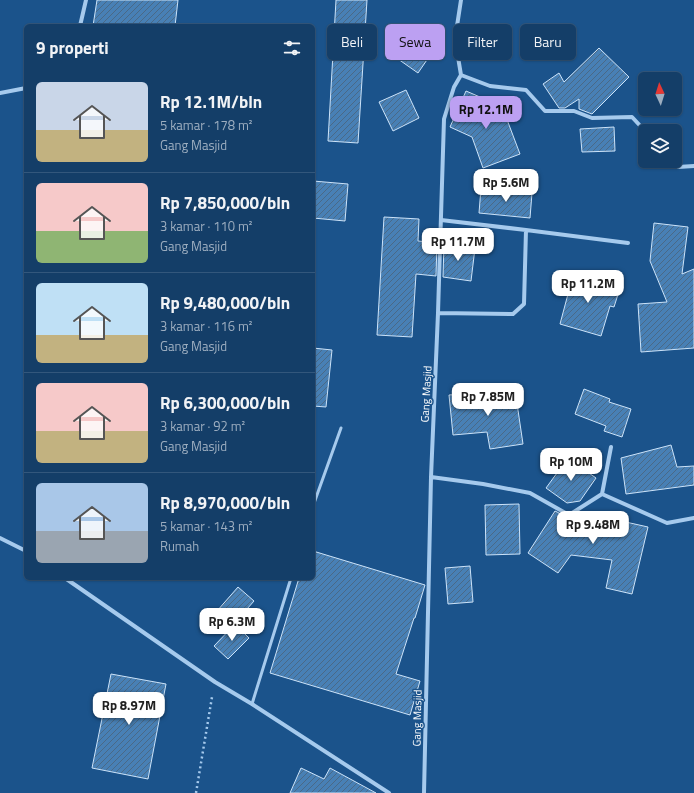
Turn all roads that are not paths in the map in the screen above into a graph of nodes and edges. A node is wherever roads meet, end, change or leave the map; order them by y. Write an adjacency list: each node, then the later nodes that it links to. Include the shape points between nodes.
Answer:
1 (86, 0): 3 (street)
2 (461, 0): 4 (street, via 455,38)
3 (80, 24)
4 (461, 75): 7 (street, via 490,86 526,90 545,111 574,111 592,118 632,117); 10 (street, Gang Masjid, via 454,87 444,119)
5 (24, 88): 6 (street)
6 (0, 93)
7 (638, 124)
8 (694, 166): 9 (street)
9 (682, 167)
10 (441, 220): 11 (street); 13 (street, Gang Masjid)
11 (526, 230): 12 (street); 13 (street, via 524,304 513,314)
12 (628, 244)
13 (438, 314): 16 (street, Gang Masjid)
14 (341, 428): 18 (lane)
15 (612, 447): 17 (street)
16 (431, 477): 17 (street, via 530,493 570,515); 26 (street, Gang Masjid)
17 (602, 494): 19 (street, via 667,522)
18 (315, 500)
19 (694, 518)
20 (0, 538): 21 (street)
21 (24, 550)
22 (68, 580): 24 (street, via 215,682)
23 (290, 580): 24 (lane)
24 (252, 704): 25 (street)
25 (389, 793)
26 (424, 793)

